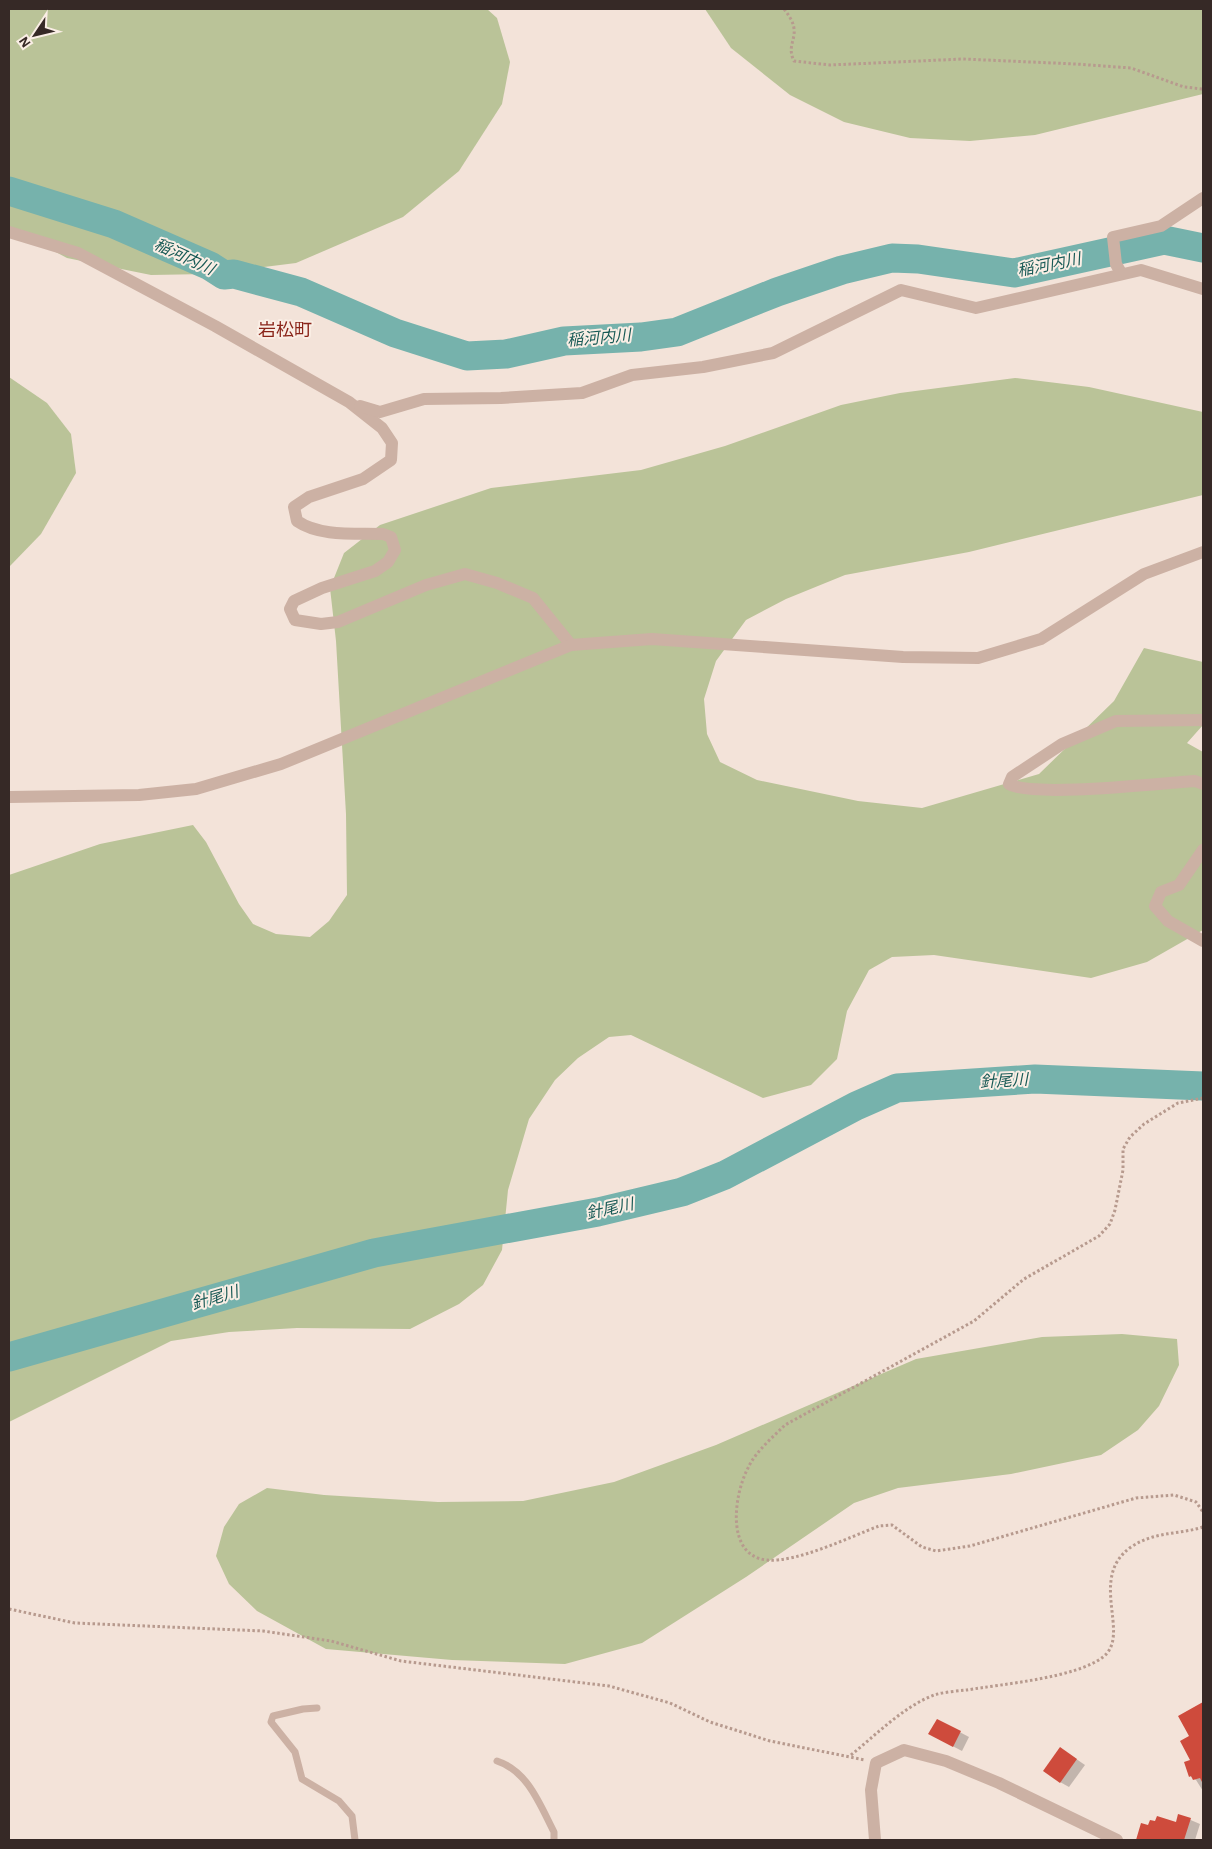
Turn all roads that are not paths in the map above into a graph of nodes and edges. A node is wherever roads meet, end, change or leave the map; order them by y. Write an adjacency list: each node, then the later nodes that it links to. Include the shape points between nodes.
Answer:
1 (1203, 198): 3 (street, via 1161,226 1113,237)
2 (9, 232): 5 (street, via 78,253)
3 (1118, 268): 4 (street, via 1140,270); 5 (street, via 976,308 901,290 773,353 632,375 582,393 424,399 380,412)
4 (1203, 289)
5 (349, 402): 7 (street, via 382,428 392,443 391,460 363,479 308,497 294,507 297,520 306,527 335,533 383,534 391,537 395,550 388,562 375,571 294,601 290,609 296,620 322,624 338,622 426,585 465,574 497,582 533,598)
6 (1203, 552): 7 (street, via 1144,574 1042,639 978,658 903,657 652,640)
7 (571, 645): 10 (street, via 282,764 196,789 139,795)
8 (1203, 720): 9 (street, via 1116,721 1062,744 1012,777 1009,784 1015,788 1043,791 1195,781)
9 (1203, 784)
10 (9, 797)
11 (1203, 850): 12 (street, via 1179,884 1161,892 1155,906 1168,921)
12 (1203, 941)
13 (317, 1708): 15 (lane, via 273,1716 271,1722 295,1752 302,1779 340,1802 352,1816)
14 (497, 1761): 16 (lane, via 508,1764 526,1780 554,1832)
15 (355, 1840)
16 (554, 1840)
17 (875, 1840): 18 (street, via 871,1790 876,1763 904,1750 946,1761 999,1783)
18 (1117, 1840)

